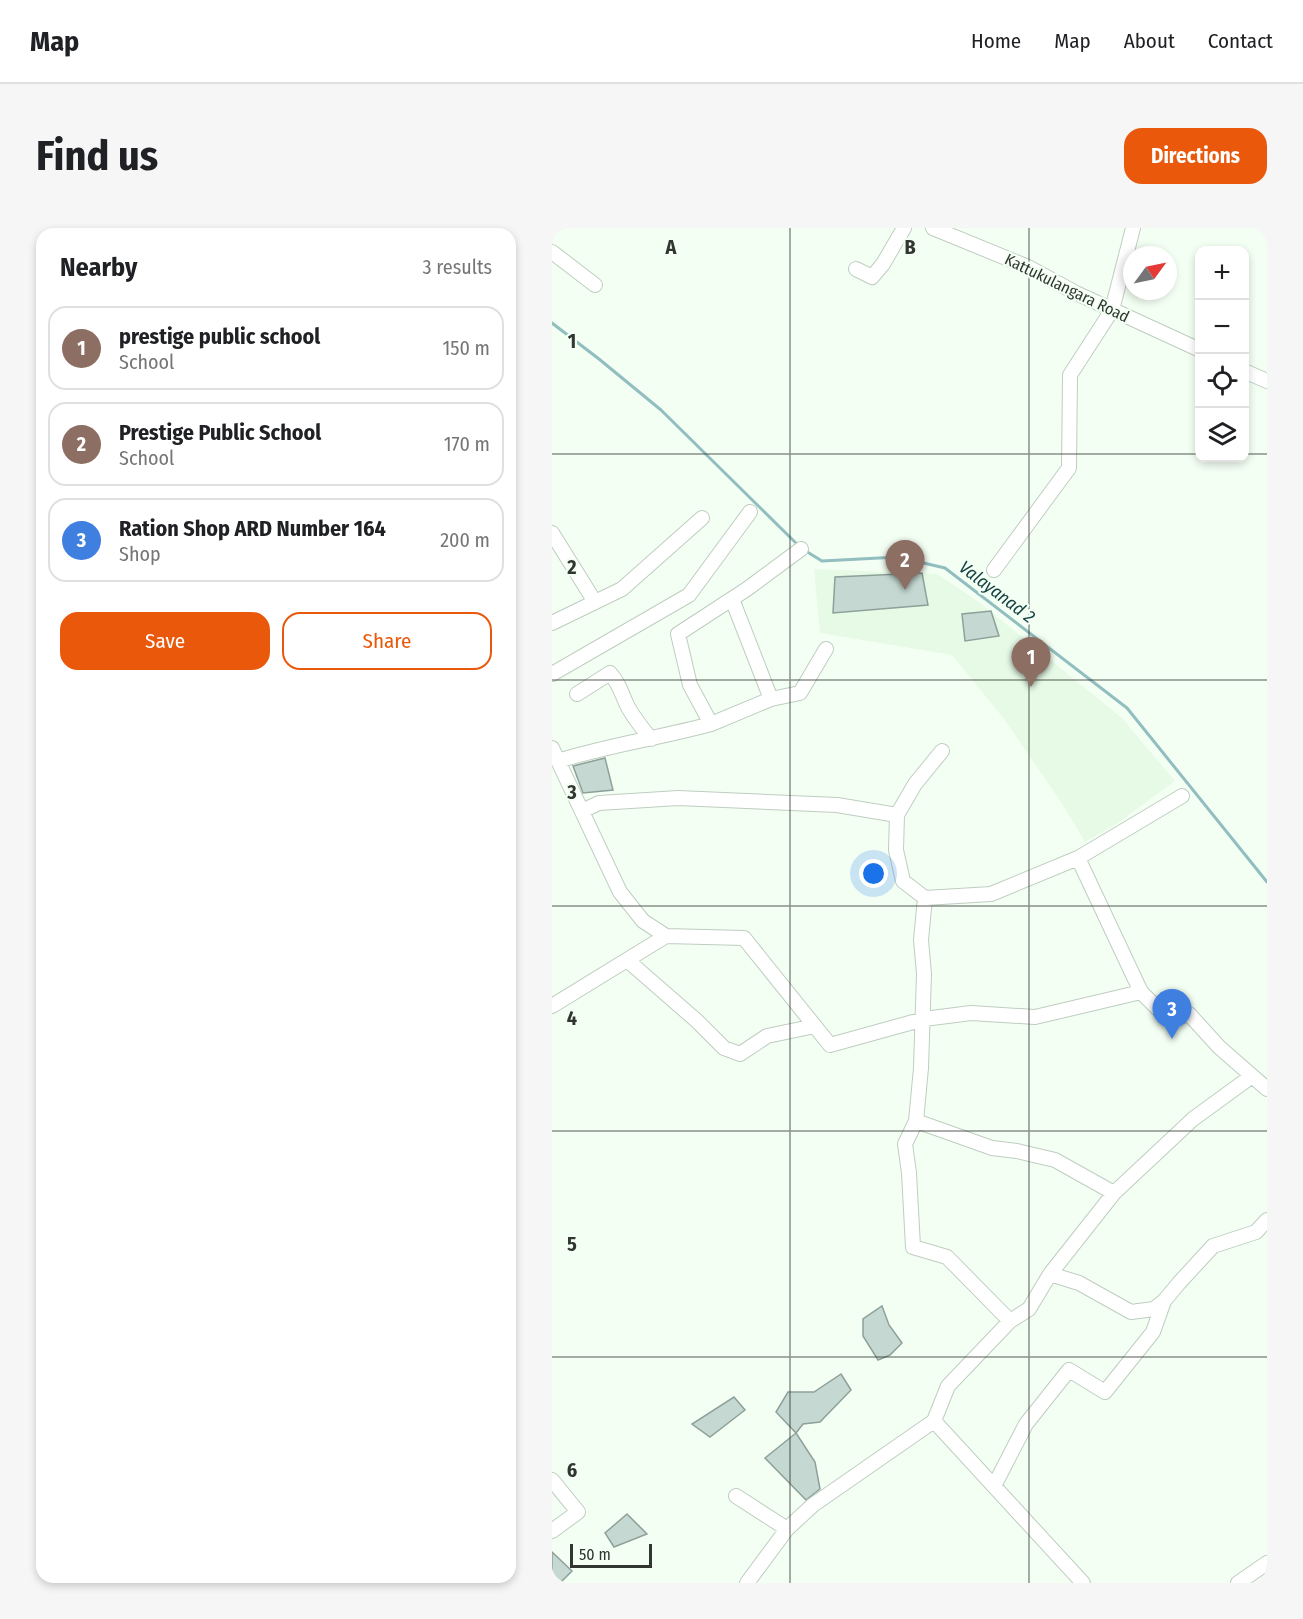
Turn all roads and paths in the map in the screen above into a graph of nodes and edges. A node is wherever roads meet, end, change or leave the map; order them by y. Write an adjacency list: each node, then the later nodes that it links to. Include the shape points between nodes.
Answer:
1 (904, 228): 5 (street, via 872,278)
2 (933, 228): 7 (street, Kattukulangara Road, via 1028,267)
3 (1133, 228): 7 (street)
4 (552, 252): 6 (street)
5 (856, 269)
6 (595, 285)
7 (1112, 310): 8 (street, Kattukulangara Road); 15 (street, via 1070,375 1069,468)
8 (1195, 348)
9 (1249, 373): 10 (street)
10 (1267, 381)
11 (750, 512): 20 (street, via 689,595)
12 (702, 518): 17 (street, via 622,589)
13 (552, 533): 17 (street)
14 (801, 549): 16 (street)
15 (994, 570)
16 (732, 599): 22 (street); 23 (street, via 678,634 690,685)
17 (595, 602): 18 (street)
18 (552, 623)
19 (826, 649): 22 (street, via 800,693)
20 (552, 674)
21 (577, 694): 24 (street, via 610,673)
22 (771, 699): 23 (street)
23 (711, 724): 24 (street)
24 (651, 740): 26 (street)
25 (942, 751): 29 (street, via 915,784)
26 (555, 754): 28 (street)
27 (1182, 796): 30 (street)
28 (582, 811): 29 (street, via 599,803 678,798 837,805); 32 (street, via 620,892 643,921)
29 (897, 815): 31 (street, via 896,850 903,881)
30 (1078, 858): 31 (street, via 991,894); 34 (street)
31 (926, 898): 36 (street, via 921,940)
32 (666, 936): 33 (street); 37 (street, via 744,938)
33 (627, 960): 35 (street); 37 (street, via 724,1048 740,1054 767,1036)
34 (1141, 992): 36 (street, via 1035,1017 971,1013); 38 (street, via 1169,1020 1189,1014)
35 (552, 1006)
36 (924, 1019): 37 (street, via 830,1045); 40 (street)
37 (815, 1026)
38 (1252, 1076): 39 (street); 41 (street, via 1193,1119)
39 (1267, 1089)
40 (916, 1120): 41 (street, via 992,1148 1055,1160); 45 (street, via 905,1144 913,1247 947,1257)
41 (1113, 1193): 43 (street)
42 (1267, 1220): 44 (street, via 1256,1232 1213,1246)
43 (1050, 1274): 44 (street, via 1079,1283 1131,1312 1154,1309); 45 (street, via 1029,1309)
44 (1164, 1301): 48 (street, via 1153,1332 1105,1392 1070,1370 1026,1424)
45 (1010, 1321): 46 (street, via 948,1386)
46 (934, 1421): 48 (street); 50 (street, via 813,1505)
47 (552, 1479): 51 (street, via 578,1512)
48 (994, 1486): 54 (street)
49 (736, 1496): 50 (street)
50 (787, 1529): 53 (street)
51 (552, 1531)
52 (1267, 1563): 55 (street)
53 (747, 1583)
54 (1083, 1583)
55 (1238, 1583)

